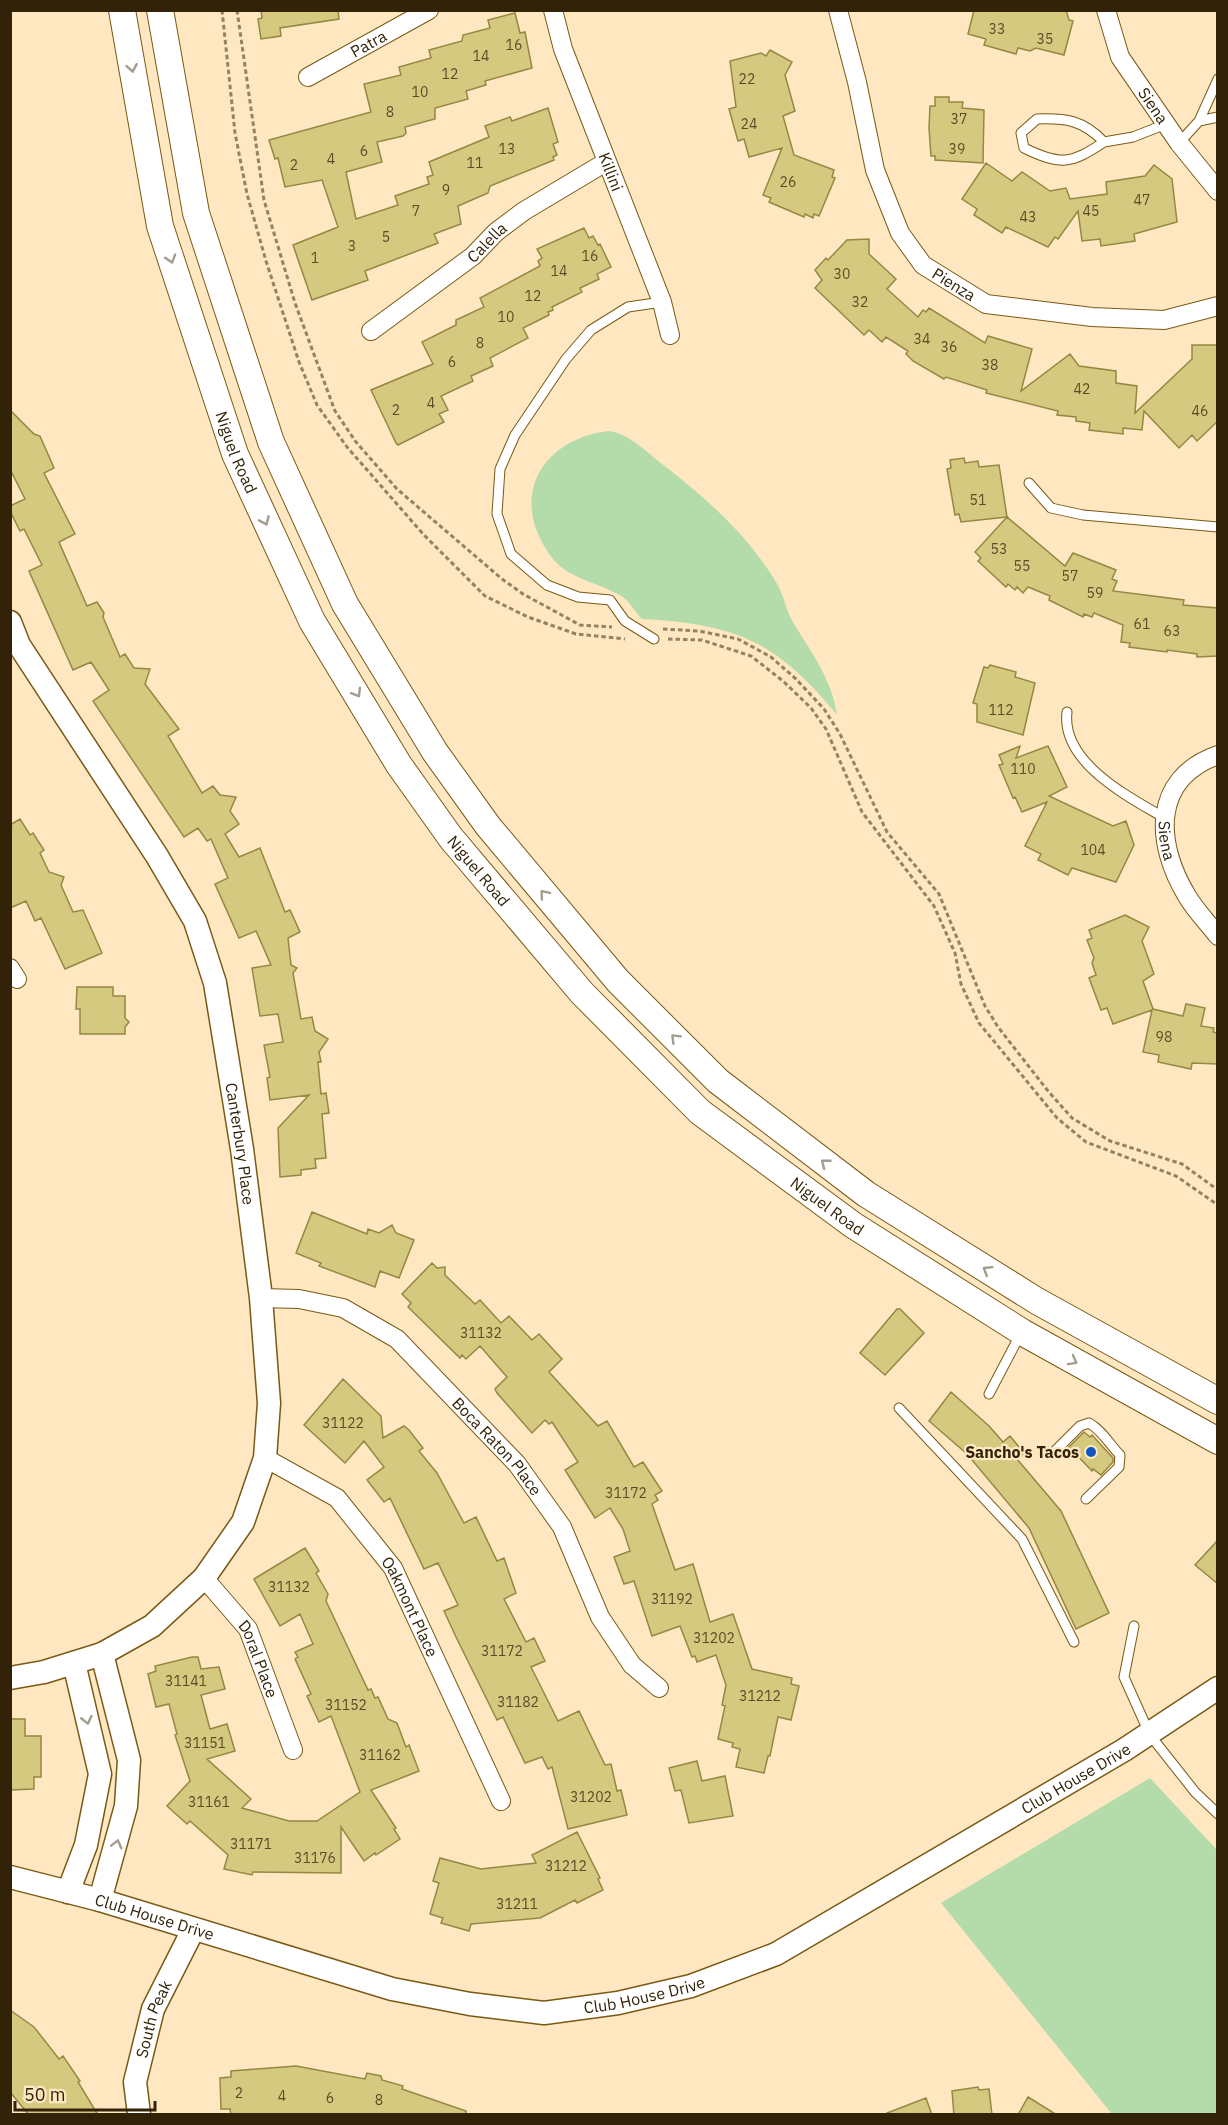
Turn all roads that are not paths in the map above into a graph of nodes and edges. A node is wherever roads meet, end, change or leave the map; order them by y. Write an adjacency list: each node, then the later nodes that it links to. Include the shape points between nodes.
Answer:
1 (122, 10): 30 (main road, Niguel Road, one-way to 30, via 160,226 235,454 312,621 399,765 452,838 574,985 700,1112 853,1225)
2 (160, 10): 29 (main road, Niguel Road, one-way to 2, via 866,1194 718,1081 618,981 488,826 435,752 345,604 271,442 196,213)
3 (429, 10): 7 (street, Patra)
4 (553, 10): 14 (street, Killini, via 563,49)
5 (838, 10): 17 (street, Pienza, via 875,170 900,233 923,265 986,304 1092,317 1164,320)
6 (1106, 10): 11 (street, Siena, via 1120,57)
7 (308, 77)
8 (1218, 79): 10 (lane)
9 (1218, 117): 10 (lane)
10 (1199, 121): 13 (lane)
11 (1166, 124): 12 (lane, via 1133,137); 13 (street, Siena)
12 (1104, 142): 12 (lane, via 1095,132 1068,118 1036,119 1022,133 1024,148 1048,160 1077,160)
13 (1179, 143): 15 (street, Siena)
14 (606, 162): 16 (street, Killini); 18 (street, Calella, via 524,211 473,256)
15 (1218, 191)
16 (662, 302): 19 (street, Killini); 23 (lane, via 628,307 591,330 566,359 515,435 500,469 498,514 510,554 547,585 578,597 610,600 625,621)
17 (1218, 306)
18 (371, 331)
19 (670, 335)
20 (1029, 483): 21 (lane, via 1052,508 1083,515)
21 (1218, 527)
22 (10, 622): 28 (street, Canterbury Place, via 19,645 195,921 214,983 242,1149)
23 (654, 639)
24 (1067, 712): 26 (lane, via 1065,724 1080,753 1102,778 1127,798)
25 (1218, 755): 26 (street, Siena, via 1185,776 1169,795)
26 (1163, 817): 27 (street, Siena, via 1168,854 1187,896)
27 (1218, 936)
28 (261, 1298): 36 (street, Canterbury Place, via 269,1403); 44 (street, Boca Raton Place, via 299,1299 343,1308 397,1339 517,1464 562,1527 600,1617 632,1665)
29 (1037, 1300): 30 (main road); 32 (main road, Niguel Road)
30 (1022, 1332): 31 (lane); 34 (main road, Niguel Road, one-way to 34)
31 (989, 1395)
32 (1218, 1401)
33 (899, 1408): 40 (lane, via 1022,1539)
34 (1218, 1441)
35 (1056, 1450): 37 (lane, via 1080,1426 1089,1423 1101,1430 1120,1455 1119,1467)
36 (265, 1458): 38 (street, Canterbury Place, via 243,1522); 48 (street, Oakmont Place, via 337,1497 393,1568)
37 (1086, 1499)
38 (204, 1578): 41 (street, Canterbury Place, via 152,1626); 47 (street, Doral Place, via 248,1629)
39 (1134, 1626): 46 (lane, via 1124,1677)
40 (1074, 1642)
41 (102, 1654): 42 (street, Canterbury Place); 52 (street, one-way to 41, via 126,1806 129,1760)
42 (74, 1663): 43 (street, Canterbury Place); 51 (street, one-way to 51, via 100,1774 86,1845)
43 (10, 1678)
44 (659, 1688)
45 (1218, 1688): 46 (street, Club House Drive)
46 (1150, 1735): 49 (lane, via 1195,1792); 53 (street, Club House Drive, via 776,1954 691,1986 618,2003 544,2013 470,2004 392,1989)
47 (293, 1750)
48 (501, 1801)
49 (1218, 1814)
50 (10, 1877): 51 (street, Club House Drive)
51 (68, 1892): 52 (street, Club House Drive)
52 (100, 1900): 53 (street, Club House Drive)
53 (193, 1930): 54 (street, South Peak, via 153,2009 135,2082)
54 (139, 2115)

